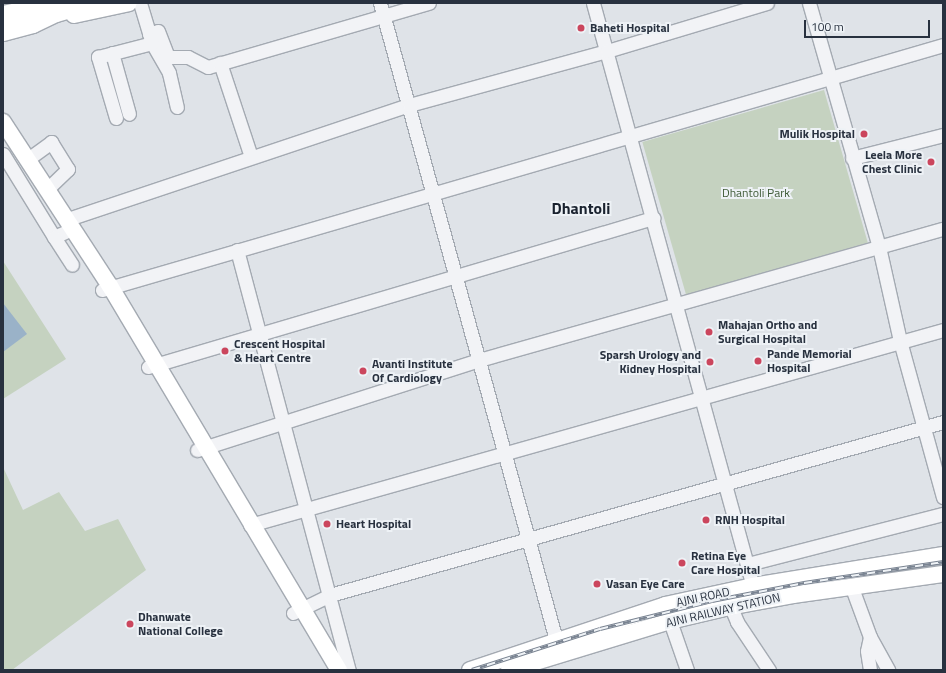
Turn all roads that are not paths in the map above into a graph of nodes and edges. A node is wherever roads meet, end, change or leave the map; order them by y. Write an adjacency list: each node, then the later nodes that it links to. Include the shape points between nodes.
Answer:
1 (91, 3): 9 (highway)
2 (129, 3): 9 (main road)
3 (140, 3): 13 (street)
4 (380, 3): 11 (street)
5 (429, 3): 11 (street)
6 (594, 3): 15 (street)
7 (767, 3): 15 (street)
8 (809, 3): 18 (street)
9 (43, 9): 10 (highway); 12 (highway)
10 (3, 15)
11 (383, 16): 17 (street); 19 (street)
12 (3, 32)
13 (151, 38): 16 (street); 17 (street, via 158,31 168,57 188,57 208,67); 20 (street, via 169,74)
14 (943, 45): 18 (street)
15 (607, 51): 19 (street); 25 (street)
16 (112, 53): 21 (street); 22 (street, via 98,57)
17 (220, 63): 28 (street)
18 (828, 77): 25 (street); 29 (street)
19 (409, 105): 28 (street); 32 (street)
20 (177, 107)
21 (129, 114)
22 (116, 118)
23 (3, 122): 30 (main road)
24 (943, 135): 29 (street)
25 (630, 137): 32 (street); 33 (street)
26 (3, 138): 35 (main road)
27 (3, 154): 35 (street)
28 (251, 157): 35 (street)
29 (852, 158): 36 (street)
30 (28, 159): 31 (main road); 31 (street, via 51,142 68,170)
31 (47, 188): 35 (main road)
32 (433, 194): 37 (street); 39 (street)
33 (653, 218): 39 (street); 41 (street)
34 (943, 229): 36 (street)
35 (62, 230): 38 (street); 40 (main road)
36 (879, 247): 41 (street); 44 (street)
37 (237, 250): 40 (street); 43 (street)
38 (72, 265)
39 (456, 277): 43 (street); 45 (street)
40 (106, 288): 46 (main road)
41 (678, 306): 45 (street); 47 (street)
42 (943, 330): 44 (street)
43 (260, 334): 46 (street); 48 (street)
44 (900, 341): 47 (street); 50 (street)
45 (478, 360): 48 (street); 52 (street)
46 (152, 365): 51 (main road)
47 (702, 397): 52 (street); 53 (street)
48 (284, 421): 51 (street); 55 (street)
49 (943, 422): 50 (street)
50 (924, 428): 53 (street); 54 (street)
51 (201, 448): 57 (main road); 67 (main road)
52 (504, 453): 55 (street); 58 (street)
53 (727, 482): 58 (street); 60 (street)
54 (943, 497)
55 (307, 508): 57 (street); 64 (street)
56 (943, 514): 60 (street)
57 (250, 525): 67 (main road)
58 (527, 538): 64 (street); 70 (street)
59 (943, 555): 62 (main road, AJNI ROAD)
60 (748, 564): 62 (street)
61 (943, 574): 63 (main road, AJNI RAILWAY STATION)
62 (754, 586): 65 (main road, AJNI ROAD); 66 (street)
63 (852, 588): 66 (main road, AJNI RAILWAY STATION); 69 (street)
64 (330, 595): 67 (street); 73 (street)
65 (727, 600): 66 (main road, AJNI RAILWAY STATION); 68 (main road, AJNI RAILWAY STATION); 70 (main road, AJNI ROAD, via 665,606); 77 (street)
66 (757, 602)
67 (297, 610): 71 (main road); 72 (main road)
68 (670, 621): 75 (main road, AJNI RAILWAY STATION); 76 (street)
69 (870, 636): 78 (street, via 867,651); 79 (street)
70 (556, 640): 74 (main road, AJNI ROAD)
71 (327, 670)
72 (339, 670)
73 (349, 670)
74 (470, 670)
75 (509, 670)
76 (687, 670)
77 (769, 670)
78 (870, 670)
79 (888, 670)

